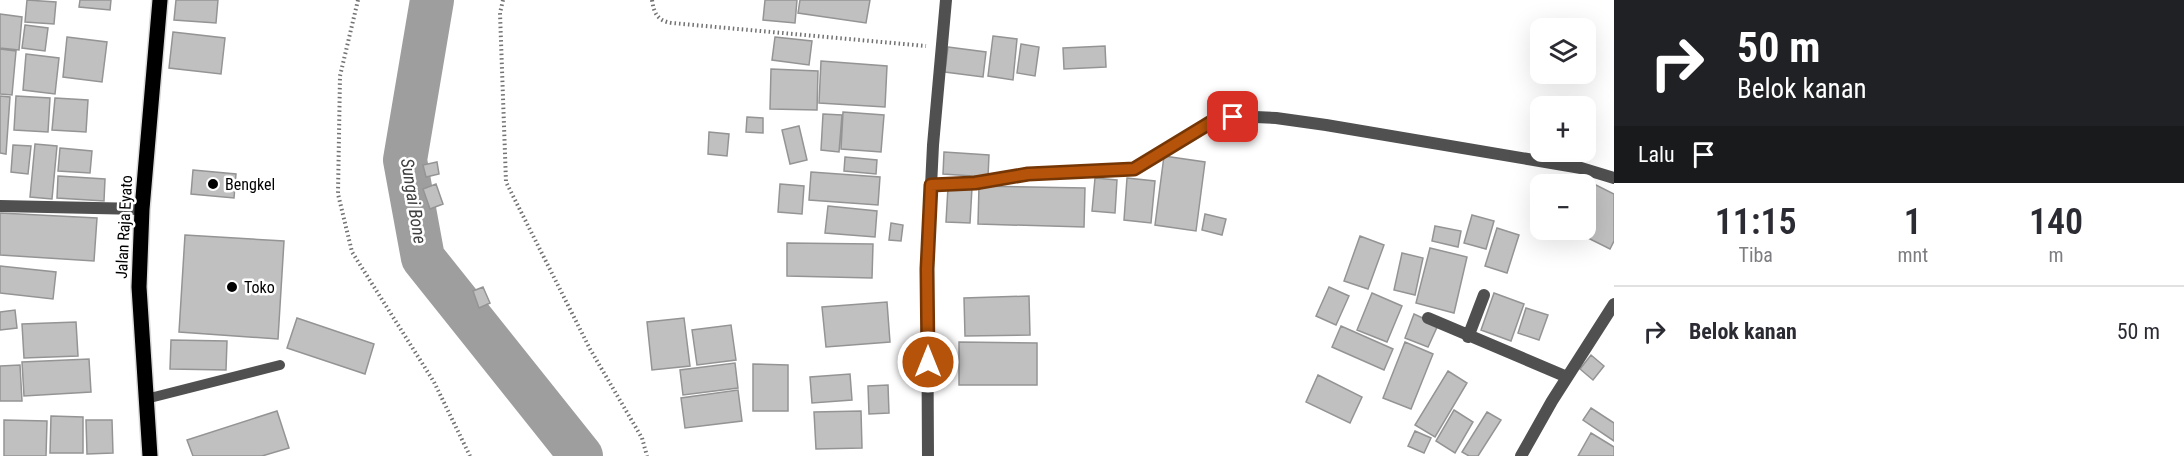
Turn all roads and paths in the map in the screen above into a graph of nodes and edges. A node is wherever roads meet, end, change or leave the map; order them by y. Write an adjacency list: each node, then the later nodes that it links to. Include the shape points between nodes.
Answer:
1 (160, 0): 10 (main road, Jalan Raja Eyato)
2 (358, 0): 19 (path, via 340,88 338,194 352,252 434,382)
3 (503, 0): 20 (path, via 500,13 506,182 590,349 642,438)
4 (652, 0): 6 (path, via 654,12 662,21 672,23)
5 (946, 0): 6 (street)
6 (942, 47): 8 (street)
7 (1614, 178): 8 (street, via 1581,168 1326,125 1233,117 1213,121 1134,169 1028,174)
8 (931, 185): 21 (street, via 927,269)
9 (0, 206): 10 (street)
10 (142, 208): 17 (main road, Jalan Raja Eyato, via 139,287)
11 (1484, 295): 14 (street)
12 (1614, 304): 16 (street)
13 (1428, 318): 14 (street)
14 (1468, 337): 16 (street)
15 (280, 365): 17 (lane)
16 (1567, 377): 22 (street)
17 (146, 399): 18 (main road, Jalan Raja Eyato)
18 (150, 456)
19 (470, 456)
20 (647, 456)
21 (928, 456)
22 (1521, 456)

